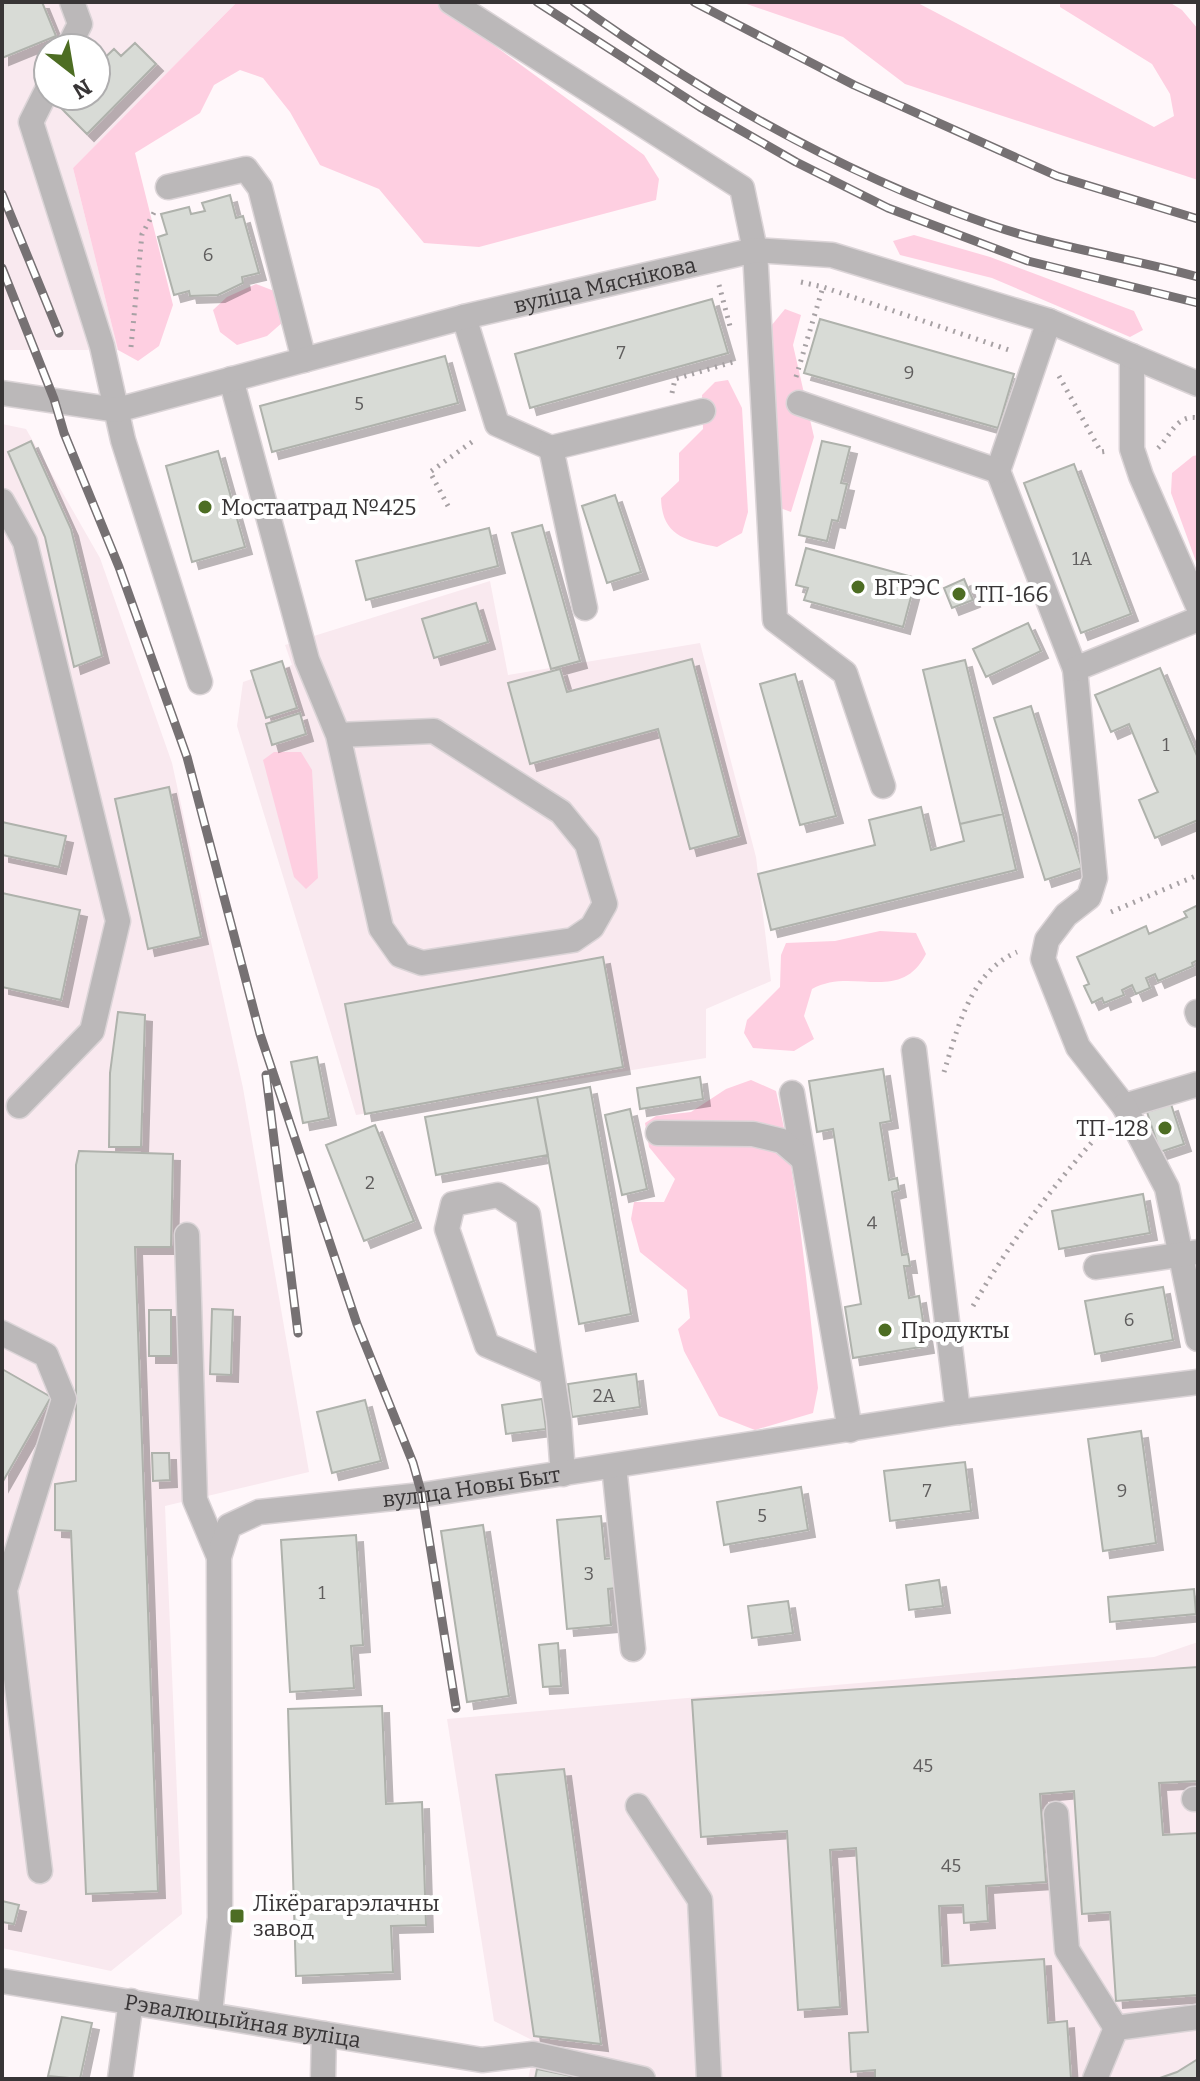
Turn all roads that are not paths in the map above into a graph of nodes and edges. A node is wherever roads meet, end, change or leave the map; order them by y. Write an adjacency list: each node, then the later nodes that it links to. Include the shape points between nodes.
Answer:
1 (72, 2): 3 (street, via 80,24)
2 (451, 2): 6 (street, via 742,188)
3 (76, 32)
4 (36, 112): 15 (street, via 31,122)
5 (168, 187): 10 (street, via 246,169 260,188)
6 (755, 261): 7 (street, вуліца Мяснікова); 8 (street, вуліца Мяснікова, via 832,255); 26 (street, via 775,620 845,673)
7 (464, 317): 10 (street, вуліца Мяснікова); 17 (street, via 497,424)
8 (1049, 321): 9 (street, вуліца Мяснікова); 18 (street)
9 (1132, 356): 12 (street, вуліца Мяснікова); 20 (street, via 1132,449)
10 (304, 360): 11 (street, вуліца Мяснікова)
11 (231, 379): 15 (street, вуліца Мяснікова); 25 (street, via 307,660)
12 (1198, 384)
13 (2, 393): 15 (street, вуліца Мяснікова)
14 (799, 403): 18 (street)
15 (117, 410): 24 (street)
16 (703, 411): 17 (street)
17 (551, 448): 21 (street)
18 (998, 471): 23 (street)
19 (2, 501): 30 (street, via 25,542 118,921 92,1031)
20 (1198, 606)
21 (585, 608)
22 (1198, 619): 23 (street)
23 (1075, 669): 31 (street, via 1095,878 1089,897 1047,940 1043,959 1078,1047)
24 (200, 682)
25 (338, 735): 25 (street, via 381,928 400,955 422,963 573,940 592,927 605,904 587,844 561,812 434,731)
26 (883, 786)
27 (914, 1050): 41 (street)
28 (1198, 1084): 31 (street)
29 (792, 1093): 33 (street)
30 (19, 1106)
31 (1124, 1106): 35 (street, via 1167,1188)
32 (658, 1133): 33 (street, via 753,1134 782,1141)
33 (803, 1159): 42 (street)
34 (187, 1235): 45 (street, via 195,1500)
35 (1189, 1253): 36 (street); 38 (street)
36 (1096, 1267)
37 (2, 1333): 49 (street, via 46,1355 64,1399 5,1590)
38 (1198, 1339)
39 (550, 1372): 39 (street, via 528,1215 498,1195 453,1204 447,1229 487,1345); 44 (street)
40 (1198, 1382): 41 (street, вуліца Новы Быт)
41 (958, 1412): 42 (street, вуліца Новы Быт)
42 (850, 1430): 43 (street, вуліца Новы Быт)
43 (614, 1466): 44 (street, вуліца Новы Быт); 46 (street)
44 (563, 1474): 45 (street, вуліца Новы Быт, via 259,1512 229,1526)
45 (219, 1557): 52 (street, вуліца Новы Быт, via 220,1918)
46 (633, 1649)
47 (638, 1806): 59 (street, via 700,1900)
48 (1056, 1814): 54 (street, via 1067,1950)
49 (40, 1871)
50 (2, 1981): 51 (street, Рэвалюцыйная вуліца)
51 (131, 2001): 52 (street, Рэвалюцыйная вуліца); 56 (street)
52 (210, 2013): 55 (street, Рэвалюцыйная вуліца)
53 (1198, 2017): 54 (street)
54 (1116, 2028): 60 (street)
55 (324, 2034): 57 (street); 58 (street, Рэвалюцыйная вуліца, via 482,2060 533,2054)
56 (120, 2079)
57 (323, 2079)
58 (643, 2079)
59 (709, 2079)
60 (1095, 2079)

